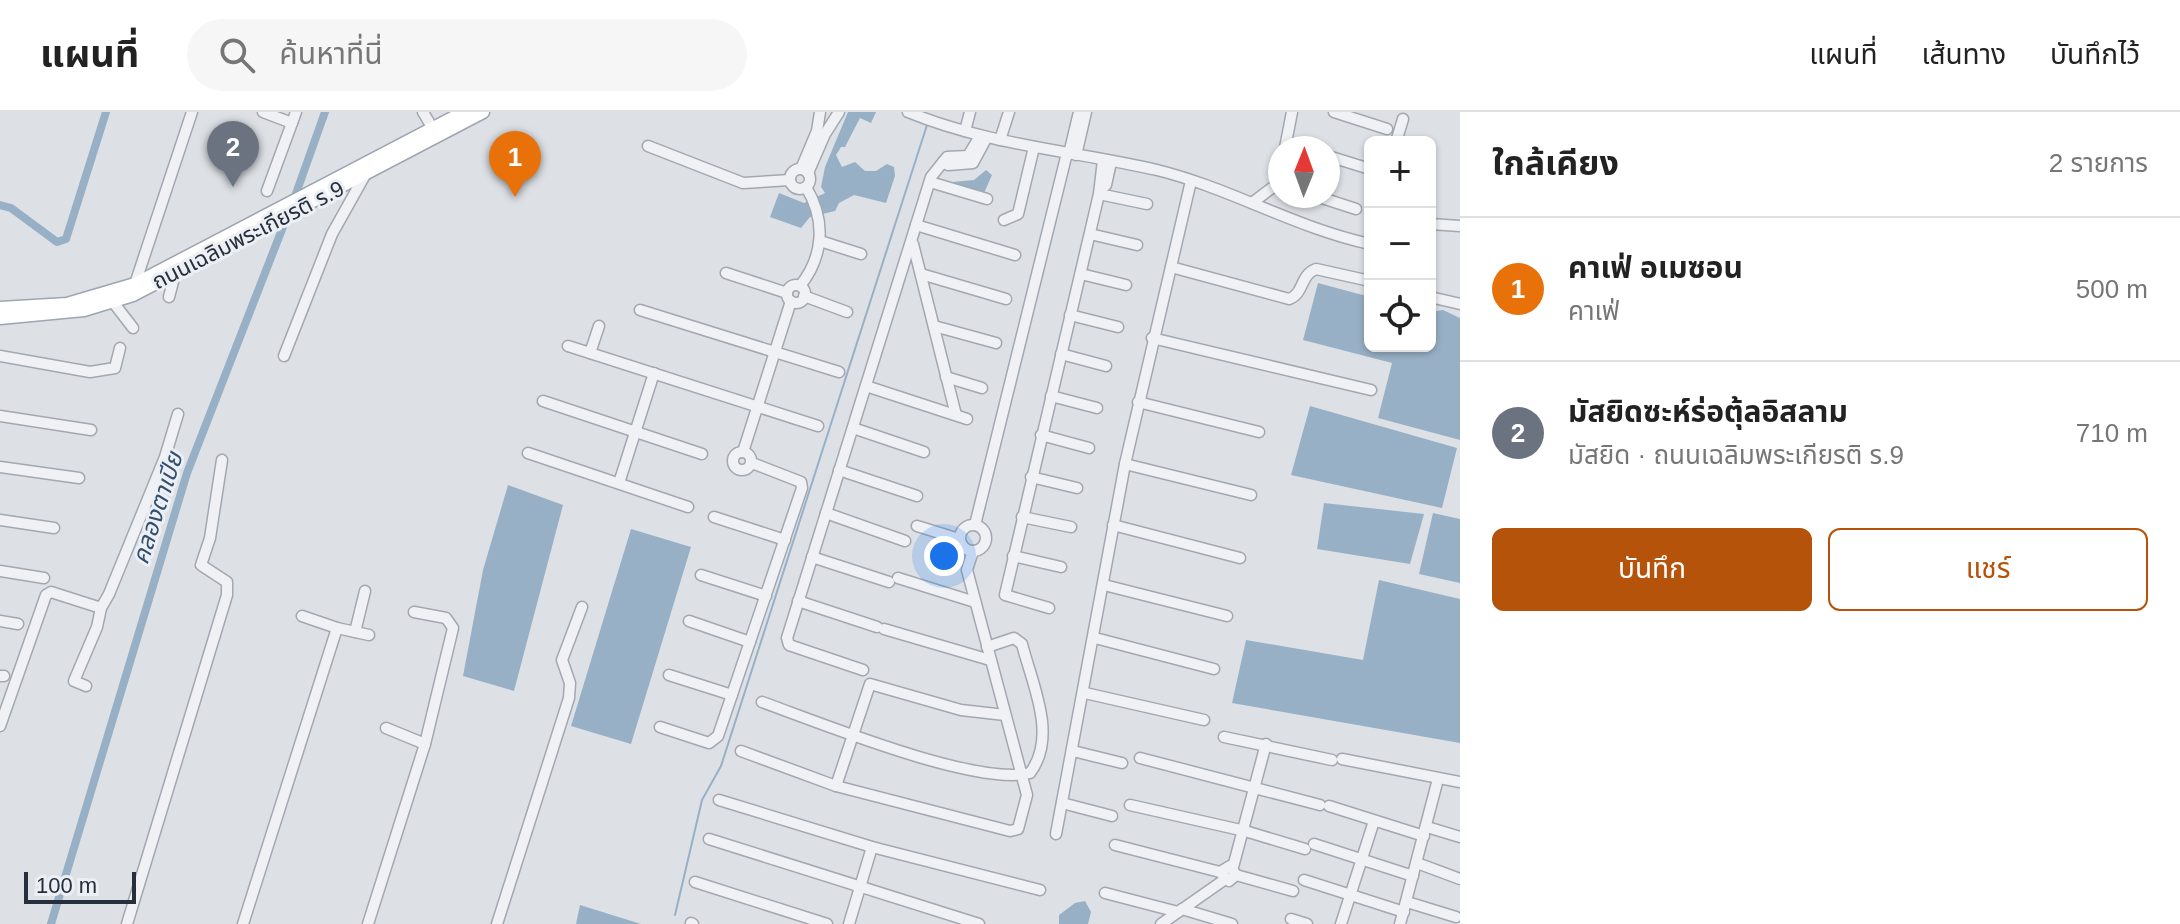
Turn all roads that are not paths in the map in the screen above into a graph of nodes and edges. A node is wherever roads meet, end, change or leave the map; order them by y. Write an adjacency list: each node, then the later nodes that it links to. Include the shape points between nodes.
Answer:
1 (192, 112): 64 (street)
2 (263, 112): 15 (street)
3 (423, 112): 17 (street)
4 (483, 112): 32 (main road, ถนนเฉลิมพระเกียรติ ร.9)
5 (820, 112): 20 (street)
6 (839, 112): 20 (street)
7 (970, 112): 19 (street)
8 (1009, 112): 24 (street)
9 (1079, 112): 27 (street)
10 (1086, 112): 27 (street)
11 (1292, 112): 22 (street)
12 (1334, 112): 18 (street)
13 (457, 114): 17 (main road, ถนนเฉลิมพระเกียรติ ร.9)
14 (912, 114): 19 (street)
15 (294, 117): 38 (street)
16 (1403, 119): 23 (street)
17 (433, 129): 37 (main road, ถนนเฉลิมพระเกียรติ ร.9)
18 (1387, 129)
19 (965, 131): 21 (street)
20 (821, 132): 31 (street)
21 (984, 136): 24 (street); 35 (street, via 973,163 943,162)
22 (1288, 136)
23 (1398, 136)
24 (1000, 140): 26 (street)
25 (648, 146): 33 (street, via 743,183)
26 (1034, 147): 27 (street); 46 (street, via 1018,214)
27 (1071, 154): 29 (street); 132 (street)
28 (1340, 160): 30 (street)
29 (1107, 161): 34 (street); 39 (street, via 1106,185)
30 (1364, 167)
31 (804, 171): 33 (street, via 792,173); 36 (street, via 810,181)
32 (365, 175): 37 (main road, ถนนเฉลิมพระเกียรติ ร.9); 90 (street, via 332,234)
33 (790, 180): 36 (street, via 796,188)
34 (1191, 181): 42 (street); 58 (street)
35 (930, 182): 41 (street); 49 (street)
36 (806, 187): 52 (street, via 819,216)
37 (326, 190): 48 (main road, ถนนเฉลิมพระเกียรติ ร.9)
38 (267, 191)
39 (1100, 192): 43 (street); 51 (street)
40 (1268, 192): 42 (street)
41 (987, 199)
42 (1252, 203): 54 (street)
43 (1147, 204)
44 (1340, 204): 45 (street)
45 (1356, 209)
46 (1004, 220)
47 (1436, 224): 50 (street)
48 (258, 225): 60 (main road, ถนนเฉลิมพระเกียรติ ร.9); 64 (main road, ถนนเฉลิมพระเกียรติ ร.9)
49 (916, 225): 53 (street); 57 (street)
50 (1460, 226)
51 (1090, 234): 55 (street); 62 (street)
52 (820, 241): 56 (street); 66 (street)
53 (912, 242): 61 (street); 95 (street)
54 (1364, 243)
55 (1137, 245)
56 (861, 254)
57 (1015, 255)
58 (1171, 267): 63 (street, via 1289,299 1316,269); 82 (street)
59 (726, 273): 68 (street)
60 (175, 274): 67 (street); 71 (main road, ถนนเฉลิมพระเกียรติ ร.9)
61 (921, 274): 70 (street); 79 (street)
62 (1081, 274): 65 (street); 76 (street)
63 (1366, 280)
64 (135, 284): 73 (main road, ถนนเฉลิมพระเกียรติ ร.9, via 67,304)
65 (1126, 285)
66 (802, 291): 68 (street, via 800,301); 75 (street)
67 (169, 297)
68 (789, 297): 86 (street)
69 (1436, 298): 72 (street)
70 (1006, 299)
71 (113, 302): 77 (main road, ถนนเฉลิมพระเกียรติ ร.9, via 62,314); 81 (street)
72 (1460, 304)
73 (0, 308)
74 (640, 310): 86 (street)
75 (847, 312)
76 (1070, 315): 80 (street); 88 (street)
77 (0, 318)
78 (599, 326): 87 (street)
79 (934, 326): 83 (street); 94 (street)
80 (1118, 327)
81 (133, 328)
82 (1152, 338): 97 (street); 100 (street)
83 (996, 343)
84 (568, 346): 87 (street)
85 (120, 348): 89 (street, via 115,368 90,372)
86 (774, 352): 92 (street); 101 (street)
87 (590, 353): 93 (street)
88 (1061, 354): 91 (street); 98 (street)
89 (0, 356)
90 (284, 356)
91 (1106, 366)
92 (839, 372)
93 (654, 373): 101 (street); 108 (street)
94 (946, 377): 95 (street, via 962,417); 96 (street)
95 (866, 386): 106 (street)
96 (982, 388)
97 (1371, 390)
98 (1051, 396): 102 (street); 110 (street)
99 (543, 401): 108 (street)
100 (1138, 402): 109 (street); 118 (street)
101 (758, 406): 105 (street); 112 (street)
102 (1097, 408)
103 (178, 414): 154 (street)
104 (0, 416): 107 (street)
105 (818, 426)
106 (853, 428): 113 (street); 120 (street)
107 (91, 430)
108 (636, 432): 115 (street); 123 (street)
109 (1259, 432)
110 (1041, 435): 111 (street); 121 (street)
111 (1089, 448)
112 (743, 452): 117 (street); 117 (street, via 734,456 735,466 744,470)
113 (924, 452)
114 (528, 453): 123 (street)
115 (702, 454)
116 (222, 460): 224 (street, via 201,565 227,582 227,595)
117 (752, 463): 138 (street, via 802,484)
118 (1125, 464): 125 (street); 133 (street)
119 (0, 467): 122 (street)
120 (839, 470): 126 (street); 128 (street)
121 (1031, 477): 124 (street); 130 (street)
122 (79, 478)
123 (619, 483): 127 (street)
124 (1077, 488)
125 (1251, 495)
126 (917, 496)
127 (688, 507)
128 (826, 513): 139 (street); 142 (street)
129 (714, 517): 138 (street)
130 (1022, 517): 135 (street); 141 (street)
131 (0, 520): 136 (street)
132 (975, 525): 137 (street, via 963,528); 140 (street, via 985,532 985,541)
133 (1113, 525): 143 (street); 148 (street)
134 (917, 526): 137 (street)
135 (1071, 527)
136 (54, 528)
137 (959, 539): 140 (street)
138 (785, 540): 150 (street)
139 (905, 541)
140 (973, 551): 152 (street, via 967,570)
141 (1013, 556): 144 (street); 155 (street, via 1006,597)
142 (812, 557): 151 (street); 152 (street)
143 (1240, 558)
144 (1061, 567)
145 (0, 571): 147 (street)
146 (701, 575): 150 (street)
147 (44, 578)
148 (1104, 585): 158 (street); 165 (street)
149 (365, 591): 163 (street)
150 (766, 596): 166 (street)
151 (798, 601): 168 (street); 170 (street, via 789,645)
152 (975, 602): 167 (street)
153 (582, 607): 226 (street, via 562,660 569,698)
154 (101, 608): 172 (street, via 74,681); 178 (street, via 51,592 46,595)
155 (1049, 608)
156 (414, 612): 183 (street, via 453,623)
157 (302, 616): 162 (street)
158 (1227, 616)
159 (0, 621): 161 (street)
160 (689, 621): 166 (street)
161 (18, 624)
162 (337, 628): 163 (street); 225 (street)
163 (355, 632): 164 (street)
164 (369, 635)
165 (1095, 638): 169 (street); 173 (street)
166 (750, 642): 174 (street)
167 (987, 647): 168 (street); 189 (street, via 1014,638 1022,644 1044,730 1037,764)
168 (990, 660): 176 (street)
169 (1214, 669)
170 (863, 670)
171 (669, 675): 174 (street)
172 (86, 686)
173 (1085, 693): 177 (street); 186 (street)
174 (732, 695): 179 (street, via 713,743)
175 (762, 702): 181 (street)
176 (1005, 715): 181 (street, via 961,710 870,684); 189 (street)
177 (1204, 720)
178 (0, 726)
179 (660, 727)
180 (386, 728): 183 (street)
181 (851, 735): 189 (street, via 989,773); 192 (street)
182 (1224, 737): 184 (street)
183 (425, 744): 223 (street)
184 (1266, 744): 190 (street); 193 (street)
185 (741, 751): 192 (street)
186 (1073, 751): 188 (street); 195 (street)
187 (1140, 758): 193 (street)
188 (1122, 763)
189 (1021, 775): 192 (street, via 1026,804 1021,825 1010,831)
190 (1438, 779): 191 (street); 200 (street)
191 (1460, 782)
192 (836, 786)
193 (1257, 789): 198 (street); 199 (street)
194 (719, 800): 205 (street)
195 (1062, 803): 197 (street); 201 (street)
196 (1130, 805): 199 (street)
197 (1112, 816)
198 (1374, 821): 200 (street); 206 (street)
199 (1245, 831): 206 (street); 208 (street)
200 (1425, 832): 202 (street); 207 (street)
201 (1056, 834)
202 (1460, 837)
203 (709, 839): 214 (street)
204 (1115, 845): 209 (street)
205 (872, 847): 214 (street); 215 (street)
206 (1362, 860): 210 (street); 218 (street)
207 (1417, 863): 210 (street); 211 (street)
208 (1235, 871): 209 (street, via 1226,866); 216 (street)
209 (1222, 876): 220 (street)
210 (1413, 876): 219 (street)
211 (1460, 879)
212 (1304, 880): 218 (street)
213 (695, 882): 227 (street)
214 (860, 889): 228 (street); 229 (street)
215 (1040, 890)
216 (1293, 891)
217 (1105, 893): 220 (street)
218 (1350, 895): 219 (street); 233 (street)
219 (1405, 907): 221 (street); 234 (street)
220 (1180, 910): 230 (street); 231 (street)
221 (1456, 917)
222 (1291, 919): 232 (street)
223 (370, 923)
224 (127, 924)
225 (243, 924)
226 (497, 924)
227 (827, 924)
228 (849, 924)
229 (979, 924)
230 (1161, 924)
231 (1232, 924)
232 (1307, 924)
233 (1341, 924)
234 (1400, 924)

